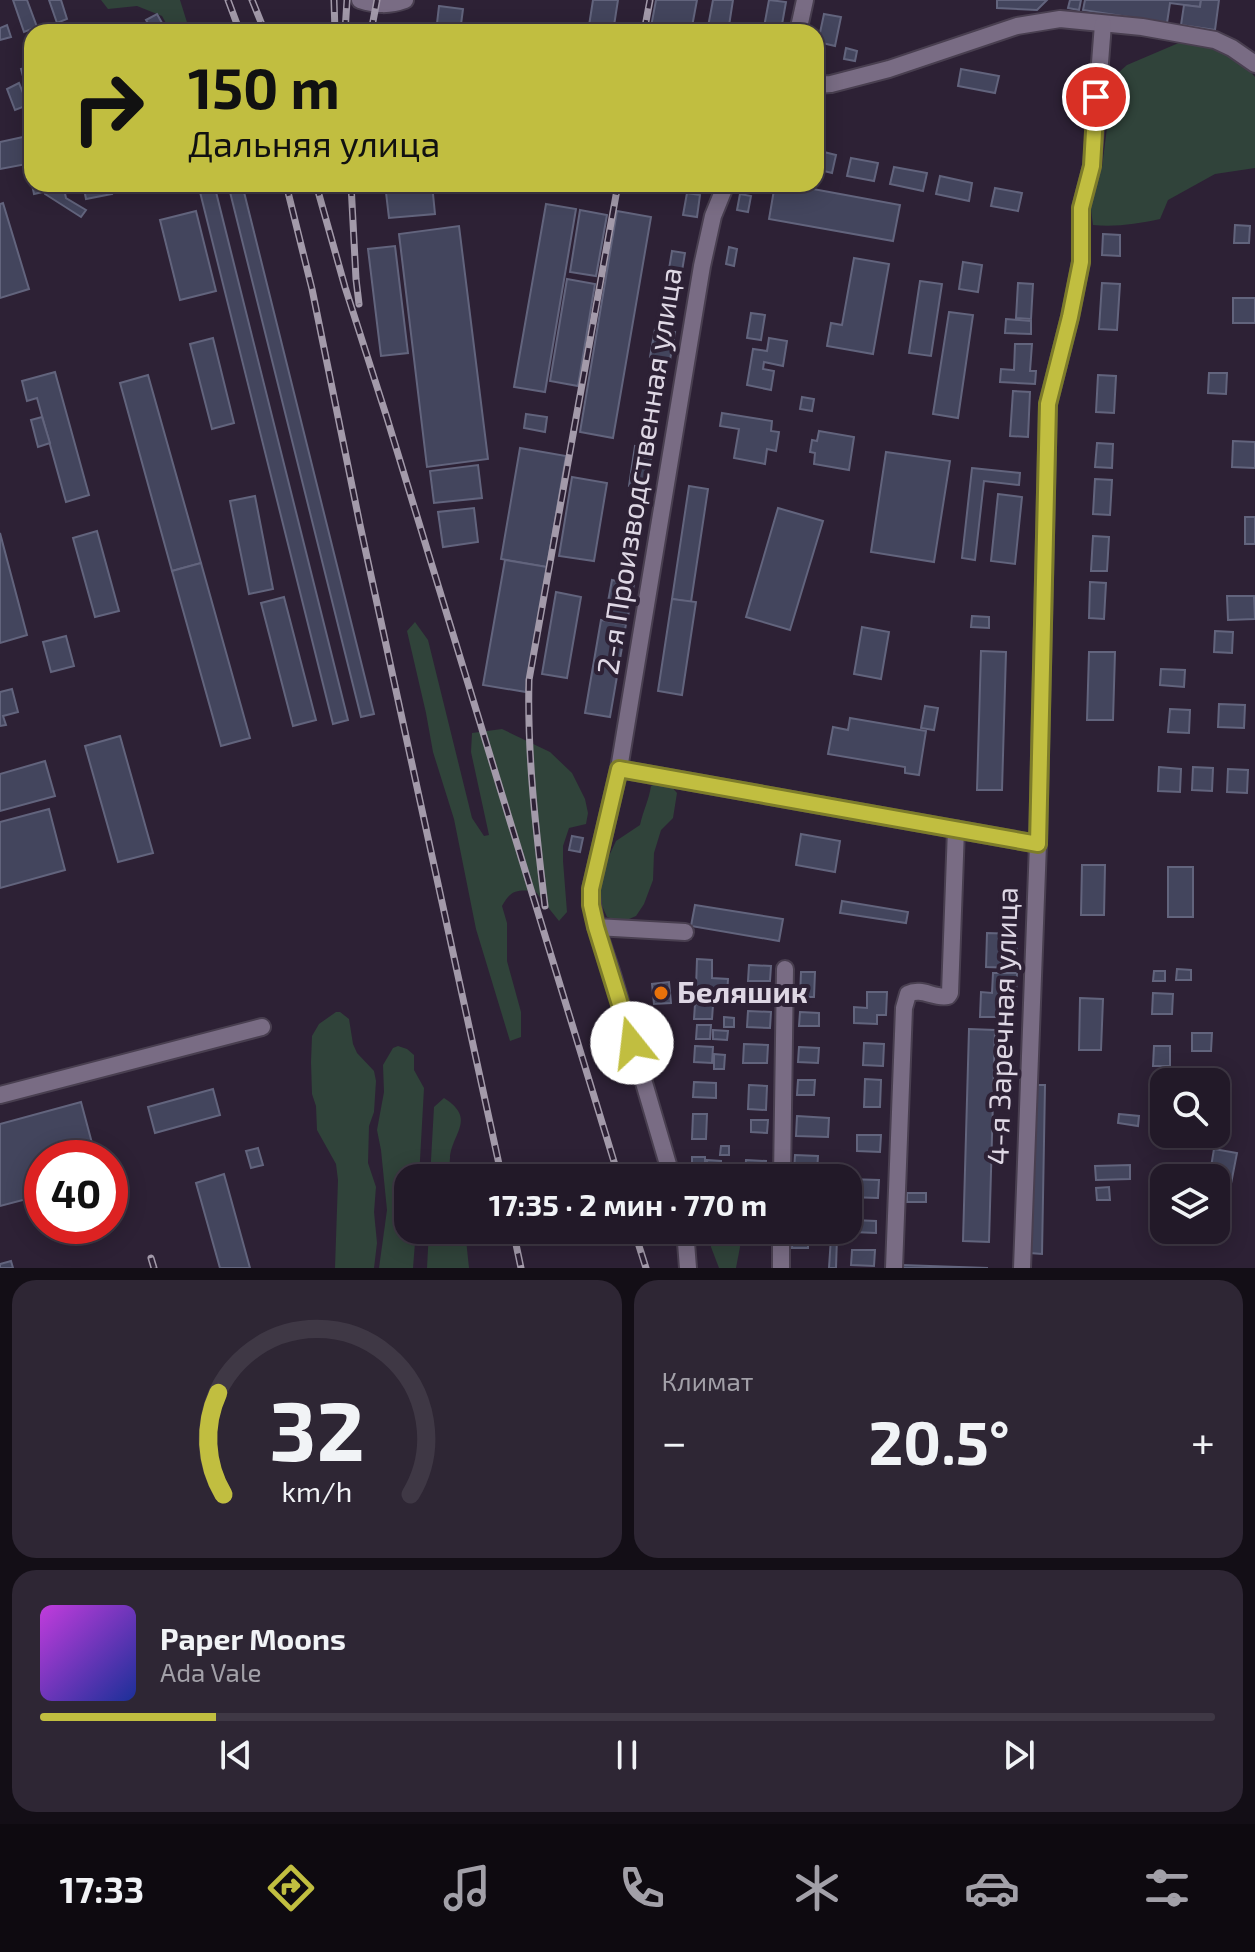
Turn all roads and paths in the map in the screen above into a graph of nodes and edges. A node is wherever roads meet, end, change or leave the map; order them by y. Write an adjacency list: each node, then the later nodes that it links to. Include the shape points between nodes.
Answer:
1 (360, 0): 2 (street, via 376,5)
2 (405, 0)
3 (805, 0): 4 (street)
4 (800, 24)
5 (1103, 24): 6 (street, via 1215,40); 7 (street, via 1060,19 1017,26 889,69); 11 (street, 4-я Заречная улица, via 1092,166 1081,208 1081,262 1048,404)
6 (1255, 64)
7 (824, 84)
8 (723, 192): 9 (street, 2-я Производственная улица, via 702,266)
9 (619, 769): 10 (street); 12 (street, 2-я Производственная улица, via 591,889)
10 (956, 829): 11 (street); 23 (street, via 950,993 944,997 913,992 904,1008)
11 (1038, 844): 24 (street, 4-я Заречная улица)
12 (596, 927): 13 (street); 17 (street, 2-я Производственная улица)
13 (685, 932)
14 (785, 969): 18 (street)
15 (262, 1027): 16 (street)
16 (0, 1095)
17 (668, 1164)
18 (782, 1164)
19 (686, 1244): 21 (street)
20 (781, 1244): 22 (street)
21 (688, 1268)
22 (781, 1268)
23 (894, 1268)
24 (1022, 1268)

